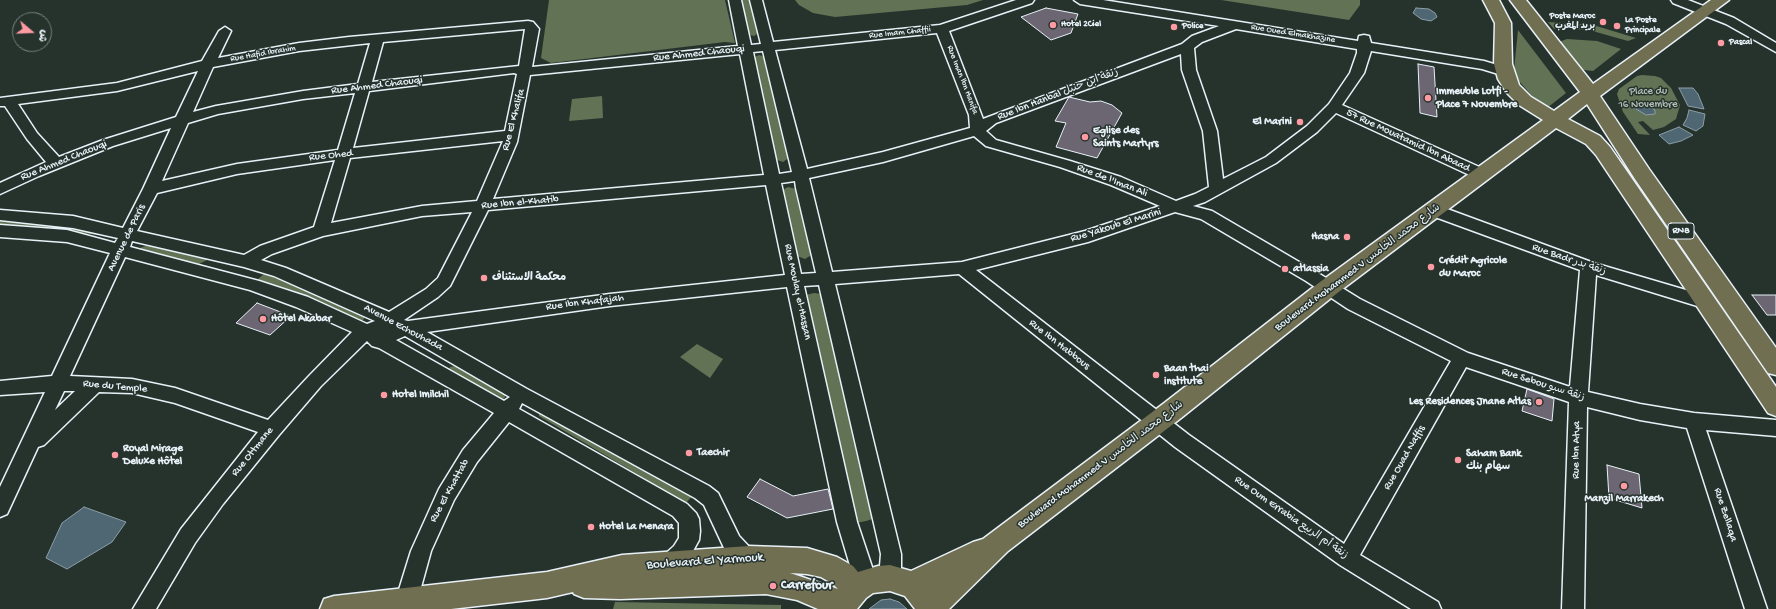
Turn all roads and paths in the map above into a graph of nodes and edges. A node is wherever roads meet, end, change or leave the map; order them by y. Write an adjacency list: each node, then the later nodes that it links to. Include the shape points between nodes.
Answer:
1 (735, 0): 23 (street, Rue Moulay el-Hassan)
2 (756, 0): 21 (street)
3 (1028, 0): 14 (street, Rue Imam Chaffii)
4 (1080, 0): 11 (street, Rue Oued Elmakhazine)
5 (1124, 0): 19 (street, Rue Oued Elmakhazine)
6 (1491, 0): 24 (main road, RN8, via 1503,23)
7 (1518, 0): 29 (main road, RN8)
8 (1677, 0): 10 (street)
9 (1721, 0): 10 (main road, Boulevard Mohammed V شارع محمد الخامس)
10 (1706, 11): 18 (street); 29 (main road, Boulevard Mohammed V شارع محمد الخامس)
11 (1188, 18): 13 (street, Rue Oued Elmakhazine); 20 (street, via 1196,28)
12 (528, 25): 17 (street, Rue Hafid Ibrahim); 26 (street, Rue El Khalifa, via 533,29)
13 (1234, 25): 19 (street, Rue Oued Elmakhazine); 20 (street, Rue Ibn Hanbal زنقة ابن حنبل)
14 (942, 29): 21 (street, Rue Imam Chaffii); 34 (street, Rue Iman lbn Hanifa, via 976,116)
15 (225, 31): 25 (street, Avenue de Paris)
16 (1776, 36): 18 (street)
17 (378, 38): 25 (street, Rue Hafid Ibrahim, via 299,47); 28 (street)
18 (1762, 39): 22 (street)
19 (1364, 42): 24 (street, Rue Oued Elmakhazine, via 1483,57); 27 (street, Rue Oued Elmakhazine, via 1484,65); 31 (street, Rue Yakoub El Marini, via 1364,53 1357,73)
20 (1192, 43): 34 (street, Rue Ibn Hanbal زنقة ابن حنبل, via 991,120); 43 (street, via 1190,70 1210,131)
21 (768, 47): 23 (street, Rue Ahmed Chaouqi); 39 (street)
22 (1776, 48)
23 (746, 50): 26 (street, Rue Ahmed Chaouqi); 40 (street, Rue Moulay el-Hassan)
24 (1503, 51): 27 (main road, RN8)
25 (207, 65): 30 (street, Rue Hafid Ibrahim, via 117,87); 32 (street, Avenue de Paris)
26 (526, 71): 28 (street, Rue Ahmed Chaouqi, via 514,69); 35 (street, Rue El Khalifa)
27 (1505, 72): 33 (main road, RN8, via 1518,95)
28 (364, 87): 32 (street, Rue Ahmed Chaouqi, via 216,110); 36 (street)
29 (1590, 93): 33 (main road, Boulevard Mohammed V شارع محمد الخامس); 61 (main road, RN8, via 1642,174)
30 (4, 102): 37 (street)
31 (1334, 107): 38 (street, 57 Rue Mouatamid Ibn Abaad); 43 (street, Rue Yakoub El Marini, via 1312,129 1271,160)
32 (182, 120): 37 (street, Rue Ahmed Chaouqi, via 108,143); 42 (street, Avenue de Paris)
33 (1555, 120): 38 (main road, Boulevard Mohammed V شارع محمد الخامس); 57 (main road, RN8, via 1592,140 1603,151)
34 (977, 131): 39 (street, Rue Ibn Hanbal زنقة ابن حنبل); 45 (street, Rue de l'Iman Ali, via 991,144 1116,181)
35 (512, 135): 36 (street, Rue Ohed); 44 (street, Rue El Khalifa)
36 (343, 155): 42 (street, Rue Ohed, via 237,169); 49 (street)
37 (56, 163): 41 (street, Rue Ahmed Chaouqi)
38 (1481, 174): 46 (main road, Boulevard Mohammed V شارع محمد الخامس)
39 (801, 176): 40 (street, Rue Ibn el-Khatib); 54 (street)
40 (773, 179): 44 (street, Rue Ibn el-Khatib); 55 (street, Rue Moulay el-Hassan)
41 (0, 188)
42 (151, 188): 50 (street, Avenue de Paris)
43 (1218, 188): 45 (street, Rue Yakoub El Marini)
44 (482, 207): 49 (street, Rue Ibn el-Khatib, via 422,211); 58 (street, Rue El Khalifa, via 444,282)
45 (1176, 207): 53 (street, Rue Yakoub El Marini, via 1088,236); 56 (street, Rue de l'Iman Ali, via 1206,215)
46 (1433, 210): 52 (street, Rue Badr زنقة بدر); 56 (main road, Boulevard Mohammed V شارع محمد الخامس)
47 (0, 215): 50 (street, Avenue Echouhada, via 73,222)
48 (0, 231): 50 (street, Avenue Echouhada)
49 (321, 231): 51 (street, Rue Ibn el-Khatib, via 266,250)
50 (123, 243): 51 (street, Avenue Echouhada); 59 (street, Avenue Echouhada, via 302,302 361,329); 62 (street, Avenue de Paris)
51 (246, 261): 58 (street, Avenue Echouhada, via 280,272)
52 (1588, 267): 57 (street, Rue Badr زنقة بدر); 66 (street, Rue Ibn Atya)
53 (962, 268): 54 (street, Rue Yakoub El Marini); 70 (street, Rue Ibn Habbous)
54 (825, 279): 55 (street, Rue Yakoub El Marini); 80 (street, via 891,554)
55 (795, 280): 58 (street, Rue Ibn Khafajah); 80 (street, Rue Moulay el-Hassan, via 848,522)
56 (1328, 288): 60 (street, Rue Sebou زنقة سبو, via 1354,304); 70 (main road, Boulevard Mohammed V شارع محمد الخامس)
57 (1707, 303): 67 (main road, RN8)
58 (398, 325): 59 (street, Rue Ottmane); 65 (street, Avenue Echouhada)
59 (372, 337): 68 (street, Avenue Echouhada); 72 (street, Rue Ottmane, via 357,338 314,381)
60 (1462, 358): 66 (street, Rue Sebou زنقة سبو); 77 (street, Rue Ouad Naffis)
61 (1775, 361)
62 (59, 383): 63 (street, Rue du Temple); 64 (street, Rue du Temple); 73 (street, Avenue de Paris)
63 (95, 384): 72 (street, Rue du Temple, via 154,390); 73 (street, Avenue de Paris)
64 (0, 388)
65 (521, 394): 68 (street, Rue El Khattab); 76 (street, Avenue Echouhada, via 702,492 711,499 732,543)
66 (1579, 398): 69 (street, Rue Sebou زنقة سبو); 87 (street, Rue Ibn Atya)
67 (1776, 406)
68 (505, 411): 78 (street, Avenue Echouhada, via 680,510 689,519 689,540 681,553); 81 (street, Rue El Khattab, via 470,456 446,495 421,551)
69 (1694, 421): 71 (street, Rue Sebou زنقة سبو); 88 (street, Rue Zellaqa)
70 (1156, 422): 75 (main road, Boulevard Mohammed V شارع محمد الخامس); 77 (street, Rue Oum Errabia زنقة أم الربيع)
71 (1776, 428)
72 (272, 429): 82 (street, Rue Ottmane, via 188,536)
73 (29, 446): 74 (street, Avenue de Paris)
74 (0, 508)
75 (999, 542): 80 (main road, Boulevard Mohammed V شارع محمد الخامس); 85 (main road, Boulevard Mohammed V شارع محمد الخامس)
76 (746, 558): 78 (main road, Boulevard El Yarmouk); 80 (main road, Boulevard El Yarmouk, via 806,560 827,566)
77 (1347, 558): 86 (street, Rue Oum Errabia زنقة أم الربيع)
78 (670, 563): 79 (main road, Boulevard El Yarmouk, via 622,568)
79 (547, 585): 81 (main road, Boulevard El Yarmouk); 84 (main road, Boulevard El Yarmouk, via 620,586 766,581 814,593 826,598)
80 (873, 589): 85 (main road, Boulevard El Yarmouk, via 924,597)
81 (405, 605): 83 (main road, Boulevard El Yarmouk)
82 (144, 609)
83 (334, 609)
84 (837, 609)
85 (930, 609)
86 (1430, 609)
87 (1573, 609)
88 (1756, 609)

